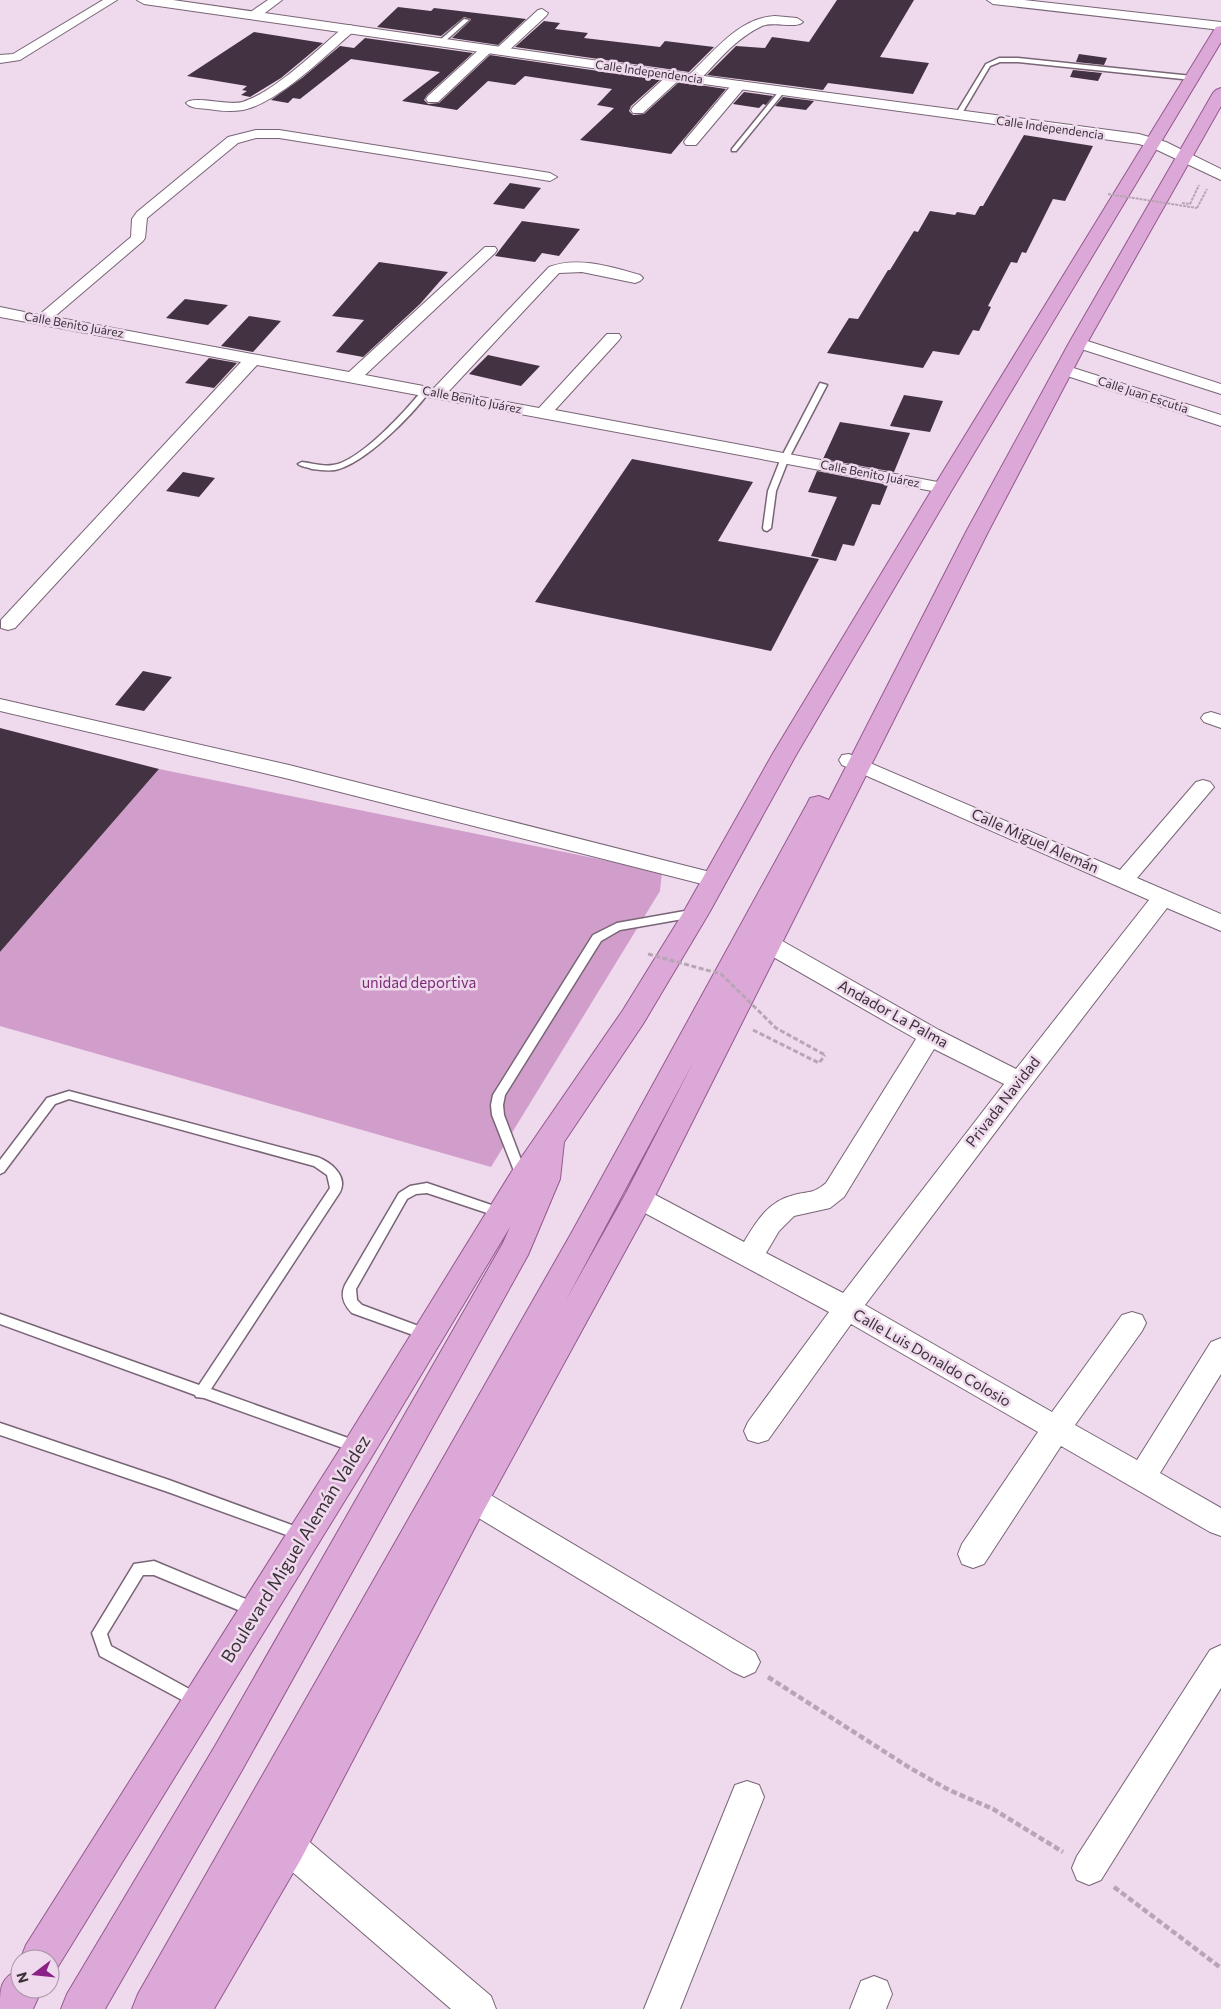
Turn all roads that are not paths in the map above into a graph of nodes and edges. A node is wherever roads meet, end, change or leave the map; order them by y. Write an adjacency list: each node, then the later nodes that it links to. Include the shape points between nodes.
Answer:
1 (111, 0): 15 (street, via 16,57)
2 (144, 0): 5 (street, Calle Independencia)
3 (276, 0): 7 (street)
4 (993, 0): 10 (street)
5 (165, 1): 7 (street, Calle Independencia)
6 (542, 13): 14 (street)
7 (253, 16): 11 (street, Calle Independencia)
8 (466, 20): 13 (lane)
9 (797, 22): 18 (street, via 761,22 743,33)
10 (1221, 26)
11 (350, 29): 13 (street, Calle Independencia); 23 (street, via 252,103 231,108)
12 (1221, 30): 17 (main road, Boulevard Miguel Alemán Valdez)
13 (441, 42): 14 (street, Calle Independencia)
14 (494, 50): 16 (street, Calle Independencia); 22 (street)
15 (0, 59)
16 (675, 76): 18 (street, Calle Independencia); 24 (street)
17 (1192, 78): 25 (lane, via 998,60 988,65); 27 (main road, Boulevard Miguel Alemán Valdez)
18 (693, 79): 19 (street, Calle Independencia)
19 (739, 86): 20 (street, Calle Independencia); 26 (street)
20 (782, 91): 25 (street, Calle Independencia); 28 (lane)
21 (1221, 93): 29 (main road)
22 (433, 99)
23 (193, 103)
24 (638, 110)
25 (958, 116): 27 (street, Calle Independencia)
26 (692, 142)
27 (1154, 142): 29 (street, Calle Independencia); 48 (main road, Boulevard Miguel Alemán Valdez)
28 (734, 150)
29 (1183, 156): 31 (street, Calle Independencia); 37 (main road)
30 (550, 178): 35 (street, via 279,134 241,136 142,215 138,238)
31 (1215, 180)
32 (490, 250): 40 (street)
33 (635, 278): 43 (street, via 570,266 559,267)
34 (0, 312): 35 (street, Calle Benito Juárez)
35 (43, 319): 38 (street, Calle Benito Juárez)
36 (613, 336): 44 (street)
37 (1078, 344): 39 (main road); 42 (street)
38 (254, 358): 40 (street, Calle Benito Juárez); 50 (street)
39 (1064, 370): 45 (street, Calle Juan Escutia); 52 (main road)
40 (353, 377): 43 (street, Calle Benito Juárez)
41 (824, 385): 46 (lane)
42 (1221, 389)
43 (432, 392): 44 (street, Calle Benito Juárez); 47 (lane, via 368,450 339,466 326,468)
44 (543, 413): 46 (street, Calle Benito Juárez)
45 (1221, 421)
46 (786, 458): 48 (street, Calle Benito Juárez); 49 (lane, via 772,491)
47 (302, 464)
48 (943, 488): 55 (main road, Boulevard Miguel Alemán Valdez, via 784,755)
49 (767, 528)
50 (8, 624)
51 (0, 705): 55 (street, via 289,772)
52 (860, 756): 54 (street, Calle Miguel Alemán); 59 (main road); 92 (main road, via 827,789 583,1241)
53 (1203, 787): 54 (street)
54 (1124, 879): 56 (street, Calle Miguel Alemán)
55 (714, 880): 57 (main road, Boulevard Miguel Alemán Valdez)
56 (1164, 897): 58 (street, Calle Miguel Alemán); 61 (street, Privada Navidad)
57 (696, 913): 62 (main road, Boulevard Miguel Alemán Valdez, via 633,1017); 64 (lane, via 616,927 597,938 499,1095 498,1114)
58 (1221, 923)
59 (769, 944): 60 (street, Andador La Palma); 65 (main road)
60 (930, 1036): 61 (street, Andador La Palma); 67 (street, via 835,1190 826,1200 786,1209 777,1215)
61 (1019, 1081): 68 (street, Privada Navidad)
62 (550, 1138): 64 (main road, Boulevard Miguel Alemán Valdez); 91 (main road, via 545,1180 517,1246 233,1750)
63 (0, 1169): 73 (lane, via 51,1101 69,1095 317,1162 333,1172 336,1189)
64 (523, 1179): 66 (main road, Boulevard Miguel Alemán Valdez)
65 (640, 1198): 67 (street, Calle Luis Donaldo Colosio); 79 (main road)
66 (502, 1213): 71 (main road, Boulevard Miguel Alemán Valdez); 71 (lane, via 427,1188 414,1189 403,1196 350,1289 349,1298 357,1309)
67 (749, 1257): 68 (street, Calle Luis Donaldo Colosio)
68 (846, 1308): 75 (street, Calle Luis Donaldo Colosio); 76 (street, Privada Navidad)
69 (0, 1319): 73 (lane)
70 (1132, 1323): 75 (street)
71 (427, 1336): 77 (main road, Boulevard Miguel Alemán Valdez)
72 (1221, 1350): 78 (street)
73 (201, 1393): 77 (lane)
74 (0, 1429): 81 (lane)
75 (1056, 1429): 78 (street, Calle Luis Donaldo Colosio); 82 (street)
76 (758, 1431)
77 (359, 1448): 81 (main road, Boulevard Miguel Alemán Valdez)
78 (1142, 1477): 80 (street, Calle Luis Donaldo Colosio)
79 (472, 1499): 85 (street); 88 (main road)
80 (1221, 1523)
81 (304, 1536): 83 (main road, Boulevard Miguel Alemán Valdez)
82 (973, 1554)
83 (257, 1611): 86 (main road, Boulevard Miguel Alemán Valdez); 86 (lane, via 154,1568 139,1569 99,1633 105,1651)
84 (1221, 1660): 89 (street)
85 (744, 1662)
86 (200, 1702): 90 (main road, Boulevard Miguel Alemán Valdez)
87 (747, 1797): 95 (street)
88 (287, 1845): 93 (main road); 94 (street)
89 (1089, 1868)
90 (46, 1949)
91 (82, 2009)
92 (153, 2009)
93 (191, 2009)
94 (478, 2009)
95 (662, 2009)

